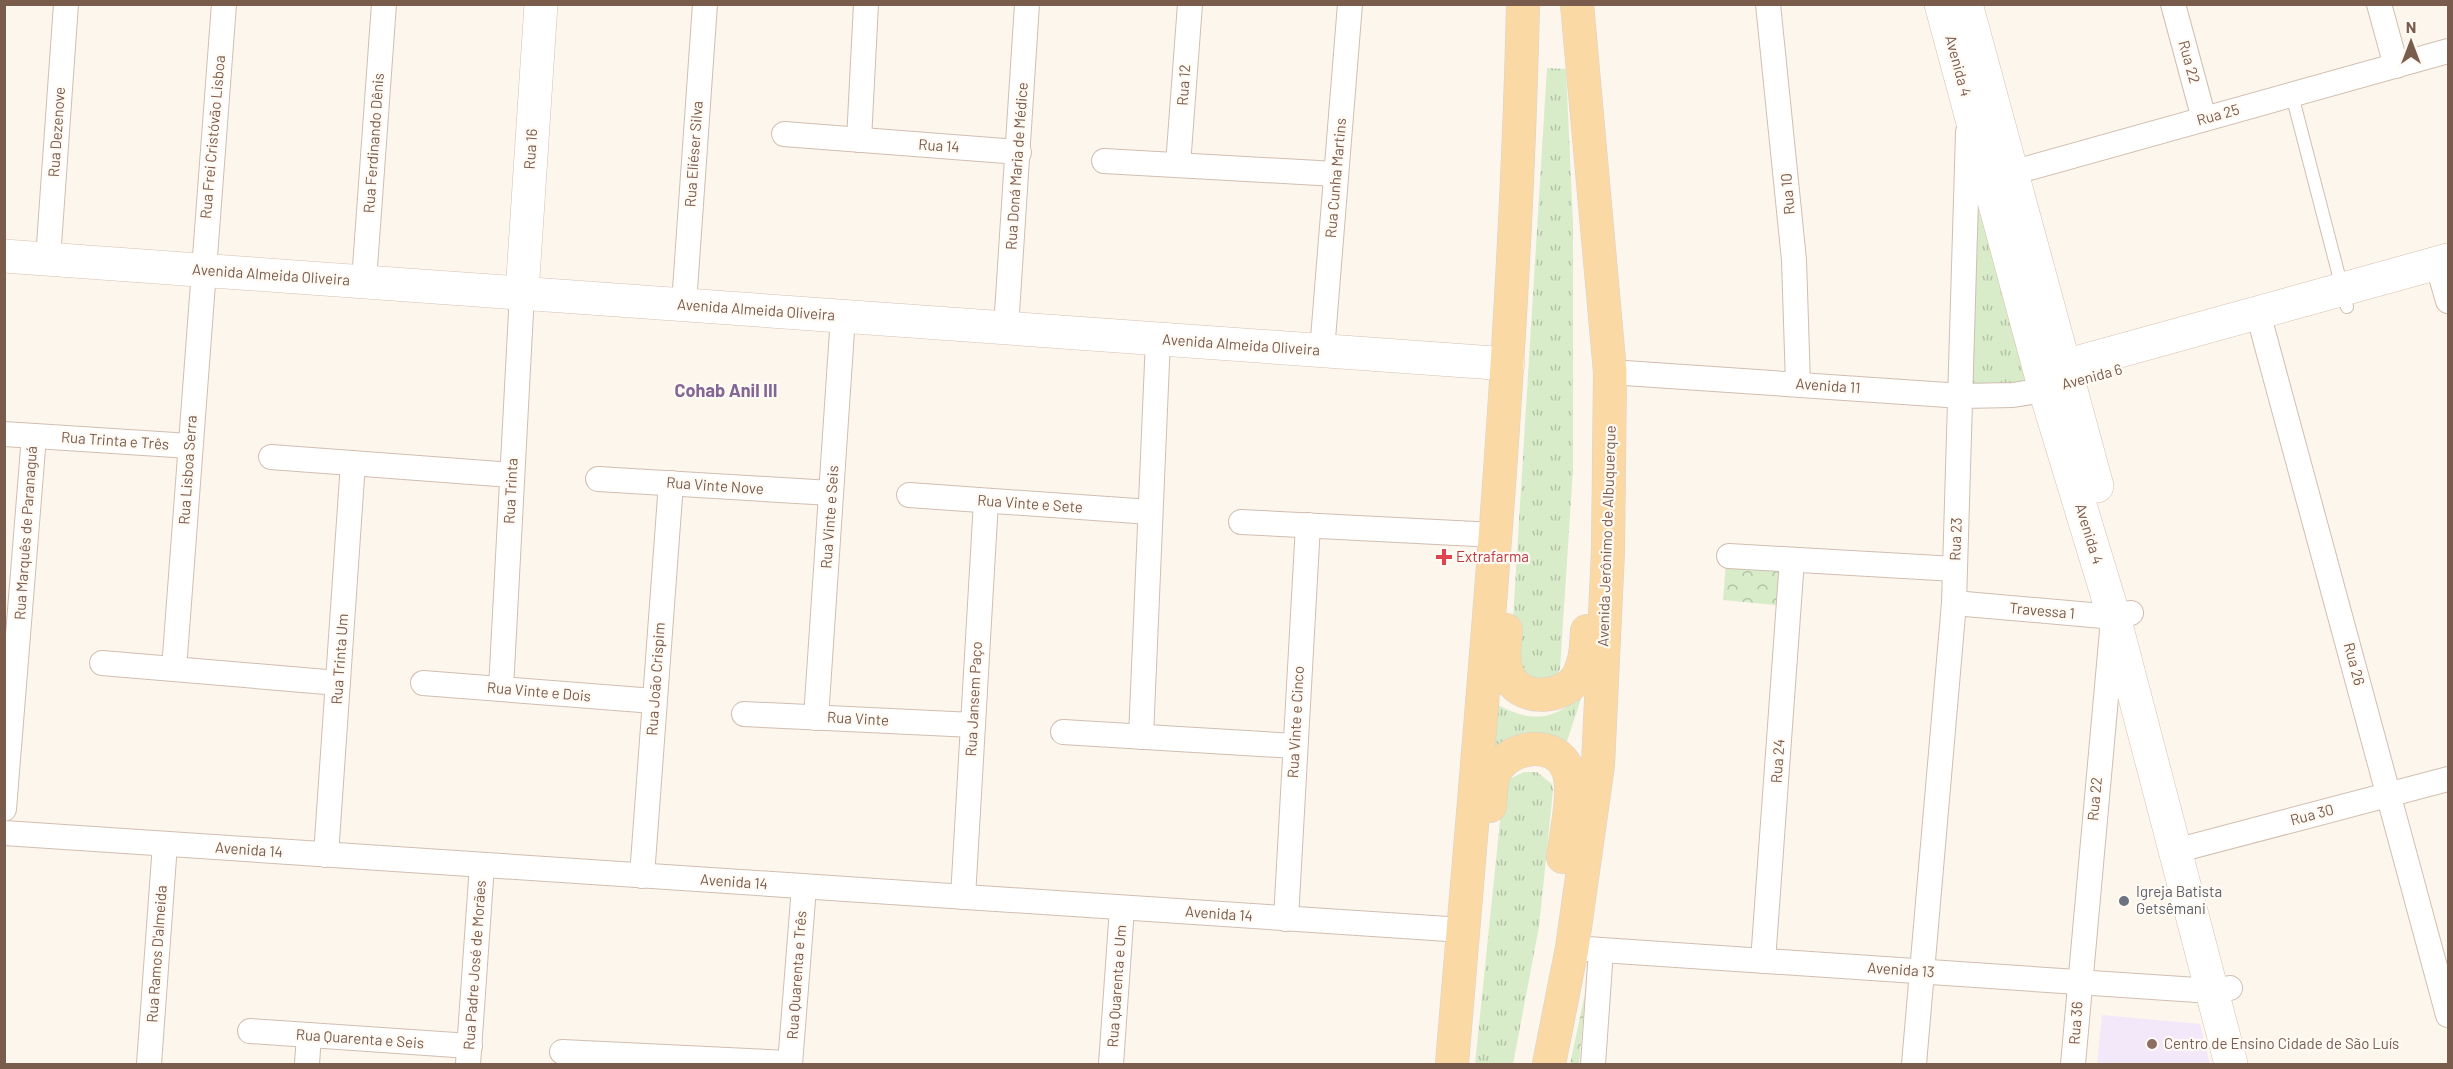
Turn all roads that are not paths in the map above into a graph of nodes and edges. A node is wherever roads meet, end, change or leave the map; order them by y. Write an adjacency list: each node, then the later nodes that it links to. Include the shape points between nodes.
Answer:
1 (66, 4): 30 (street, Rua Dezenove)
2 (224, 4): 31 (street, Rua Frei Cristóvão Lisboa)
3 (384, 4): 33 (street, Rua Ferdinando Dênis)
4 (541, 4): 34 (street, Rua 16)
5 (705, 4): 36 (street, Rua Eliéser Silva)
6 (866, 4): 23 (street)
7 (1027, 4): 24 (street, Rua Doná Maria de Médice)
8 (1190, 4): 26 (street, Rua 12)
9 (1350, 4): 27 (street, Rua Cunha Martins)
10 (1522, 4): 42 (main road, via 1519,176)
11 (1577, 4): 43 (main road, Avenida Jerônimo de Albuquerque)
12 (1768, 4): 45 (street, Rua 10, via 1794,260)
13 (1941, 4): 20 (street, Avenida 4)
14 (1966, 4): 28 (street, Avenida 4)
15 (2173, 4): 21 (street, Rua 22)
16 (2379, 4): 18 (street)
17 (2448, 51): 18 (street, Rua 25)
18 (2396, 66): 19 (street, Rua 25)
19 (2292, 95): 21 (street, Rua 25); 35 (lane)
20 (1969, 106): 28 (street, Avenida 4); 46 (street, Rua 23)
21 (2204, 119): 28 (street, Rua 25)
22 (784, 134): 23 (street, Rua 14)
23 (859, 140): 24 (street, Rua 14)
24 (1018, 152): 39 (street, Rua Doná Maria de Médice)
25 (1104, 161): 26 (street)
26 (1178, 165): 27 (street)
27 (1336, 174): 41 (street, Rua Cunha Martins)
28 (2000, 175): 44 (street, Avenida 4)
29 (4, 256): 30 (street, Avenida Almeida Oliveira)
30 (48, 259): 31 (street, Avenida Almeida Oliveira)
31 (202, 270): 33 (street, Avenida Almeida Oliveira); 49 (street, Rua Lisboa Serra)
32 (2445, 277): 35 (street, Avenida 6)
33 (364, 281): 34 (street, Avenida Almeida Oliveira)
34 (522, 293): 36 (street, Avenida Almeida Oliveira); 52 (street, Rua Trinta)
35 (2345, 298): 38 (street, Avenida 6)
36 (684, 304): 37 (street, Avenida Almeida Oliveira)
37 (843, 316): 39 (street, Avenida Almeida Oliveira); 55 (street, Rua Vinte e Seis)
38 (2261, 321): 44 (street, Avenida 6); 80 (street, Rua 26)
39 (1006, 328): 40 (street, Avenida Almeida Oliveira)
40 (1158, 339): 41 (street, Avenida Almeida Oliveira); 58 (street)
41 (1322, 351): 42 (street, Avenida Almeida Oliveira)
42 (1508, 364): 43 (main road, via 1512,496 1505,666 1514,684 1538,694 1567,688 1585,659); 61 (main road)
43 (1610, 372): 45 (street, Avenida 11); 93 (main road, Avenida Jerônimo de Albuquerque, via 1608,551)
44 (2060, 380): 46 (street, Avenida 11, via 2013,395); 66 (street, Avenida 4)
45 (1798, 384): 46 (street, Avenida 11)
46 (1962, 396): 64 (street, Rua 23)
47 (4, 434): 48 (street, Rua Trinta e Três)
48 (34, 435): 49 (street, Rua Trinta e Três); 81 (street, Rua Marquês de Paranaguá)
49 (190, 446): 68 (street, Rua Lisboa Serra)
50 (271, 458): 51 (street)
51 (353, 463): 52 (street); 69 (street, Rua Trinta Um)
52 (512, 475): 71 (street, Rua Trinta)
53 (598, 479): 54 (street, Rua Vinte Nove)
54 (671, 483): 55 (street, Rua Vinte Nove); 72 (street, Rua João Crispim)
55 (831, 493): 74 (street, Rua Vinte e Seis)
56 (909, 495): 57 (street, Rua Vinte e Sete)
57 (986, 501): 58 (street, Rua Vinte e Sete); 75 (street, Rua Jansem Paço)
58 (1150, 512): 77 (street)
59 (1241, 522): 60 (street)
60 (1308, 525): 61 (street); 78 (street, Rua Vinte e Cinco)
61 (1495, 535): 92 (main road)
62 (1729, 556): 63 (street)
63 (1792, 560): 64 (street); 94 (street, Rua 24)
64 (1955, 569): 65 (street, Rua 23)
65 (1954, 603): 66 (street, Travessa 1); 95 (street, Rua 23)
66 (2122, 615): 84 (street, Avenida 4); 96 (street, Rua 22)
67 (102, 663): 68 (street)
68 (174, 669): 69 (street)
69 (338, 683): 85 (street, Rua Trinta Um)
70 (423, 683): 71 (street, Rua Vinte e Dois)
71 (501, 689): 72 (street, Rua Vinte e Dois)
72 (654, 701): 87 (street, Rua João Crispim)
73 (744, 714): 74 (street, Rua Vinte)
74 (816, 718): 75 (street, Rua Vinte)
75 (973, 725): 89 (street, Rua Jansem Paço)
76 (1064, 732): 77 (street)
77 (1141, 737): 78 (street)
78 (1295, 746): 91 (street, Rua Vinte e Cinco)
79 (2448, 779): 80 (street, Rua 30)
80 (2389, 795): 84 (street, Rua 30); 98 (street, Rua 26)
81 (4, 809)
82 (4, 833): 83 (street, Avenida 14)
83 (165, 844): 85 (street, Avenida 14); 105 (street, Rua Ramos D'almeida)
84 (2184, 849): 97 (street, Avenida 4)
85 (326, 855): 86 (street, Avenida 14)
86 (482, 865): 87 (street, Avenida 14); 102 (street, Rua Padre José de Morães)
87 (642, 876): 88 (street, Avenida 14)
88 (804, 886): 89 (street, Avenida 14); 104 (street, Rua Quarenta e Três)
89 (963, 897): 90 (street, Avenida 14)
90 (1122, 908): 91 (street, Avenida 14); 107 (street, Rua Quarenta e Um)
91 (1286, 919): 92 (street, Avenida 14)
92 (1463, 930): 108 (main road)
93 (1587, 949): 94 (street, Avenida 13); 111 (main road, Avenida Jerônimo de Albuquerque); 112 (street, Avenida Jerônimo de Albuquerque)
94 (1763, 961): 95 (street, Avenida 13)
95 (1921, 972): 96 (street, Avenida 13); 113 (street, Rua 23)
96 (2079, 982): 97 (street, Avenida 13); 114 (street, Rua 36)
97 (2221, 989): 115 (street, Avenida 4); 116 (street, Avenida 4)
98 (2448, 1015)
99 (250, 1031): 100 (street, Rua Quarenta e Seis)
100 (309, 1035): 102 (street, Rua Quarenta e Seis); 106 (street)
101 (562, 1052): 103 (street, Rua Quarenta e Três)
102 (469, 1055)
103 (630, 1060): 104 (street, Rua Quarenta e Três)
104 (790, 1064)
105 (149, 1065)
106 (307, 1065)
107 (1111, 1065)
108 (1452, 1065)
109 (1456, 1065): 110 (main road, via 1481,922 1493,777 1512,754 1534,749 1560,758 1570,783)
110 (1540, 1065)
111 (1549, 1065)
112 (1593, 1065)
113 (1914, 1065)
114 (2073, 1065)
115 (2231, 1065)
116 (2251, 1065)

